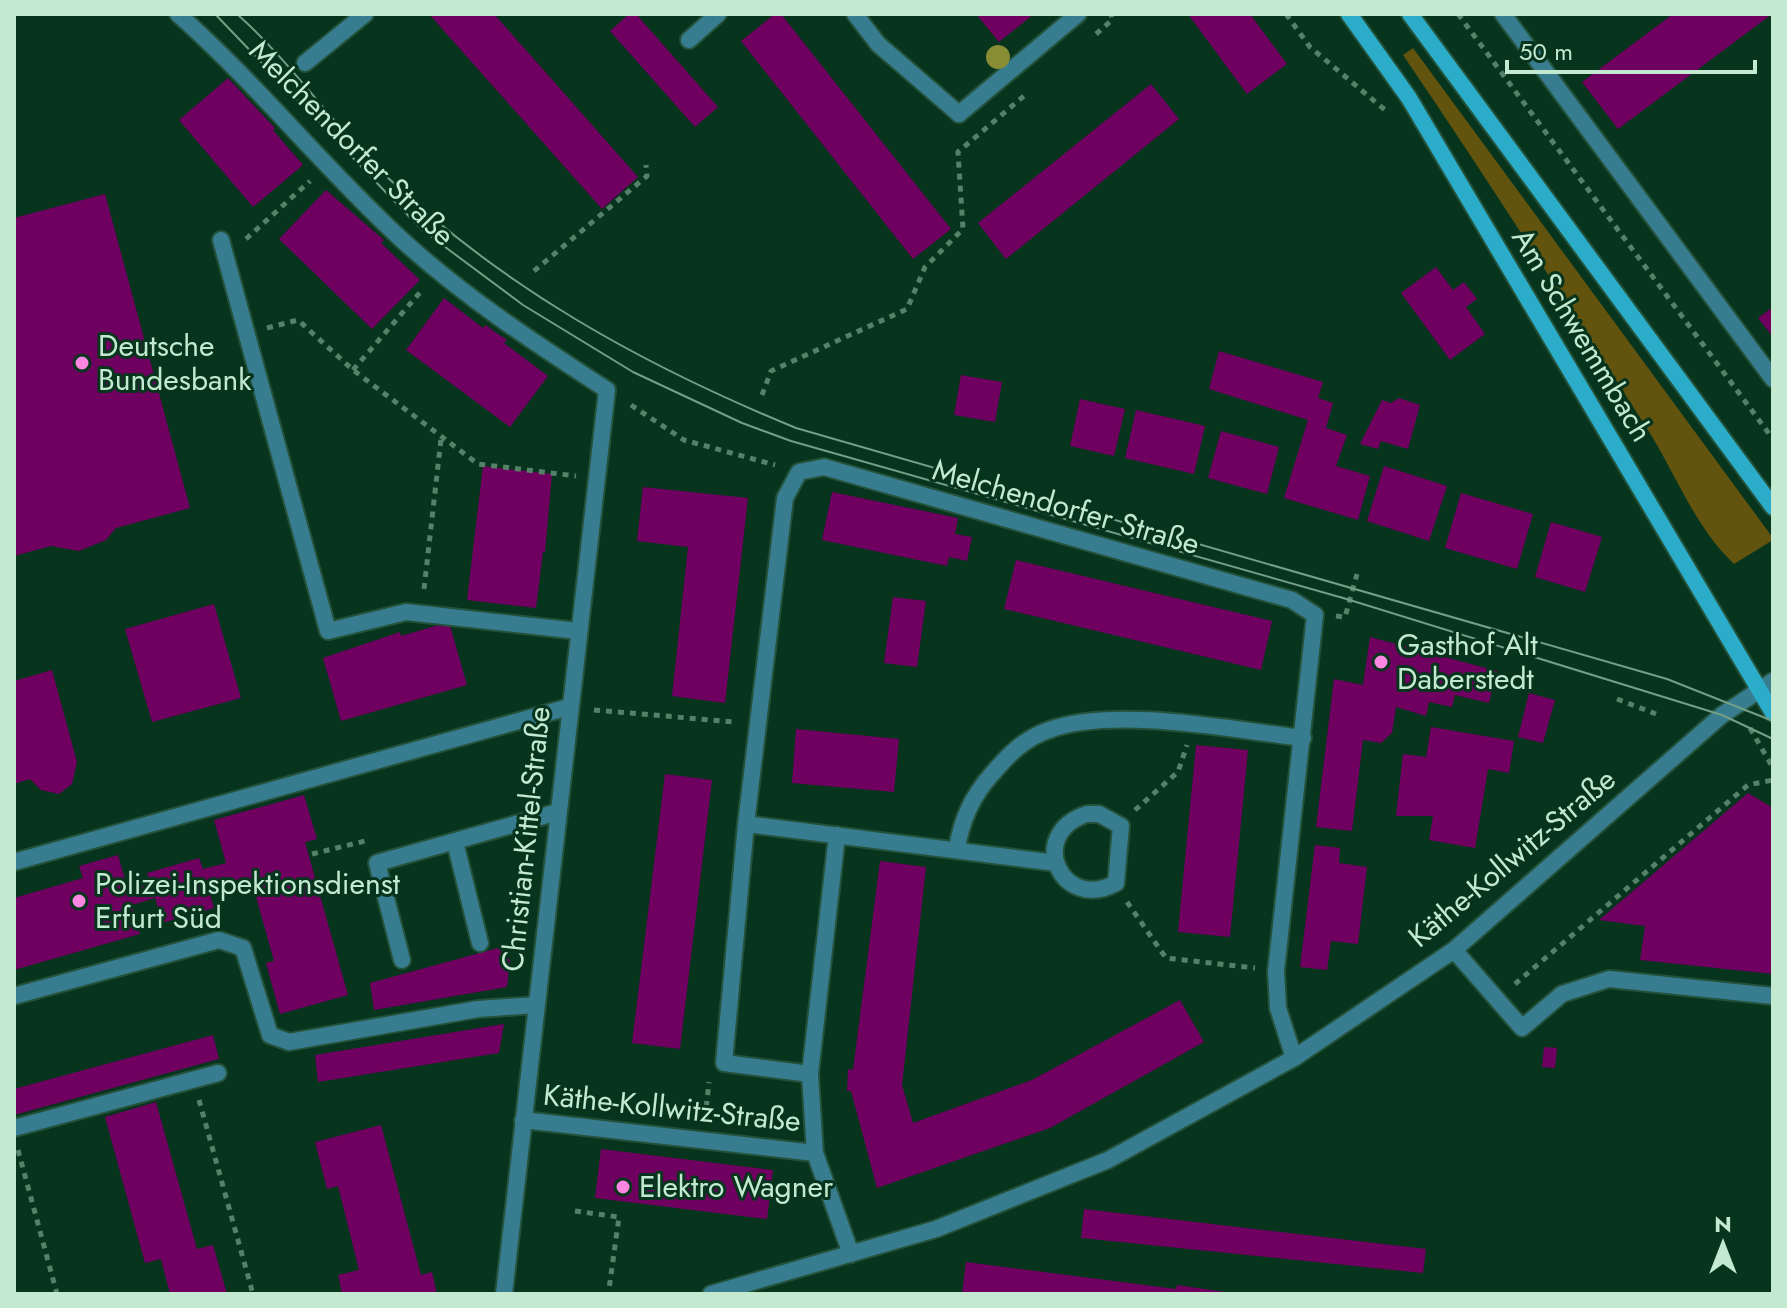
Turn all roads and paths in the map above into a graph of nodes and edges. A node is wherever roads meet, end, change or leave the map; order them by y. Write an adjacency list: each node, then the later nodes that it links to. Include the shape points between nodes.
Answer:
1 (178, 14): 18 (street, Melchendorfer Straße, via 223,54)
2 (365, 14): 14 (street)
3 (718, 14): 13 (street)
4 (855, 14): 5 (street, via 878,44 959,114)
5 (1078, 14)
6 (1111, 14): 12 (path, via 1112,20)
7 (1286, 14): 16 (path, via 1310,47)
8 (1349, 14): 36 (main road, Am Schwemmbach, via 1409,98)
9 (1410, 14): 31 (main road, Am Schwemmbach)
10 (1458, 14): 28 (path)
11 (1503, 14): 24 (street)
12 (1089, 39)
13 (689, 40)
14 (305, 63)
15 (1033, 88): 26 (path, via 958,152 963,229 925,267 907,309 771,371)
16 (1395, 118)
17 (646, 165): 21 (path, via 647,176)
18 (326, 166): 19 (path, via 246,239); 20 (street, Melchendorfer Straße)
19 (222, 243): 22 (street)
20 (439, 270): 23 (path); 25 (street, Melchendorfer Straße)
21 (534, 271)
22 (246, 334): 23 (path, via 298,320); 33 (street, via 328,631 406,612)
23 (353, 370): 27 (path)
24 (1773, 379)
25 (607, 390): 29 (path, via 684,440); 30 (street, Christian-Kittel-Straße)
26 (762, 395)
27 (441, 439): 30 (path, via 478,464); 33 (path)
28 (1773, 439)
29 (799, 472): 34 (street, Melchendorfer Straße, via 824,467 1292,600); 41 (street, via 785,498)
30 (595, 478): 35 (street, Christian-Kittel-Straße)
31 (1773, 507)
32 (1357, 574): 34 (path, via 1345,617)
33 (421, 614): 35 (street)
34 (1315, 615): 43 (street)
35 (578, 631): 38 (street, Christian-Kittel-Straße)
36 (1766, 685): 39 (main road, Am Schwemmbach); 55 (street, Käthe-Kollwitz-Straße, via 1686,745)
37 (1617, 699): 40 (path)
38 (569, 707): 41 (path); 45 (street, Christian-Kittel-Straße); 51 (street)
39 (1773, 713)
40 (1656, 714)
41 (757, 724): 46 (street)
42 (1194, 726): 43 (street); 47 (path, via 1178,772); 50 (street, via 1090,721 1049,730 1013,749 978,790)
43 (1303, 738): 57 (street)
44 (1773, 780): 60 (path, via 1748,785)
45 (558, 812): 49 (street); 61 (street, Christian-Kittel-Straße)
46 (746, 824): 48 (street); 64 (street, via 724,1063)
47 (1121, 826): 52 (street, via 1099,814 1075,818 1057,837); 53 (street)
48 (837, 835): 50 (street); 64 (street, Käthe-Kollwitz-Straße)
49 (455, 842): 54 (street); 56 (street, via 377,863)
50 (957, 849): 52 (street)
51 (14, 862)
52 (1056, 863): 53 (street, via 1061,874 1082,889)
53 (1116, 883): 57 (path, via 1166,958)
54 (480, 943)
55 (1454, 950): 60 (street); 62 (street, Käthe-Kollwitz-Straße)
56 (402, 960)
57 (1276, 971): 62 (street, via 1278,1008)
58 (14, 996): 61 (street, via 219,940 243,948 270,1035 289,1042 478,1009)
59 (1773, 996): 60 (street, via 1609,979 1562,994 1522,1028)
60 (1496, 1000)
61 (536, 1005): 68 (street, Christian-Kittel-Straße)
62 (1294, 1058): 73 (street, Käthe-Kollwitz-Straße, via 1108,1160 936,1229)
63 (218, 1073): 65 (street)
64 (810, 1074): 71 (street, Käthe-Kollwitz-Straße)
65 (194, 1080): 69 (street); 76 (path)
66 (709, 1082): 67 (path)
67 (705, 1118)
68 (523, 1120): 71 (street, Käthe-Kollwitz-Straße); 77 (street, Christian-Kittel-Straße)
69 (14, 1128)
70 (18, 1148): 75 (path)
71 (815, 1153): 73 (street, Käthe-Kollwitz-Straße)
72 (575, 1211): 74 (path, via 619,1217)
73 (851, 1254): 78 (street, Käthe-Kollwitz-Straße)
74 (609, 1289)
75 (57, 1294)
76 (253, 1294)
77 (504, 1294)
78 (711, 1294)

